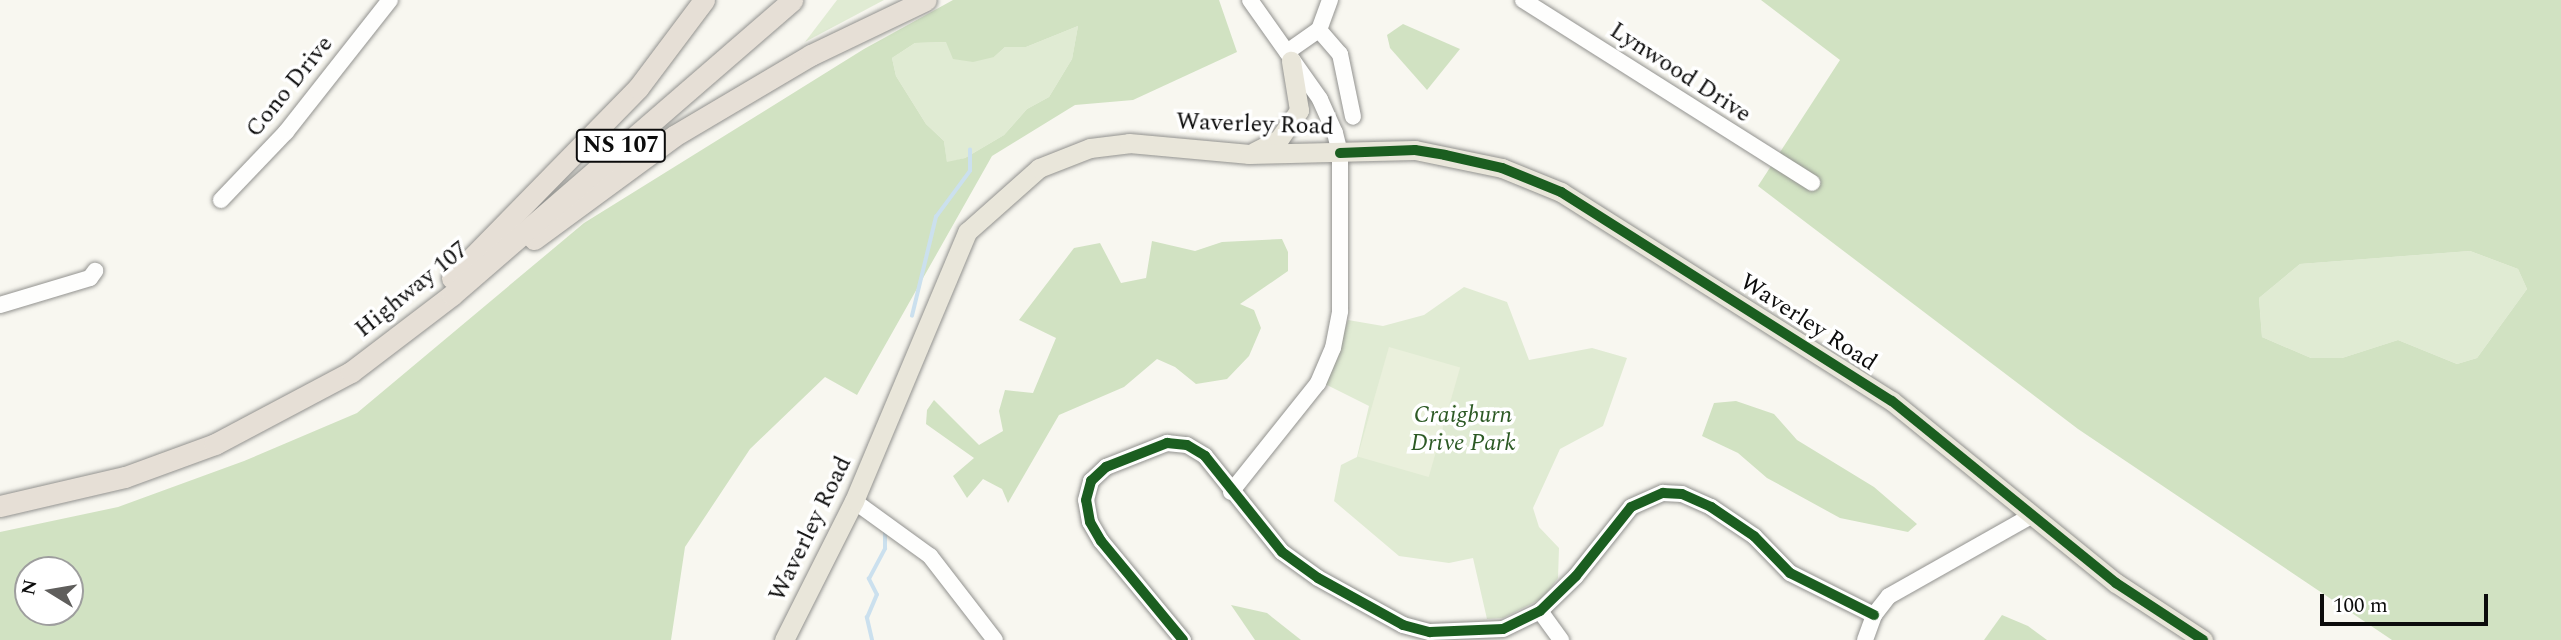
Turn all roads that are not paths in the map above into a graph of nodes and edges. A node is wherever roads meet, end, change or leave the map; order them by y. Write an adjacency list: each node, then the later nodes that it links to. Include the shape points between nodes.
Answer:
1 (390, 0): 14 (street, Cono Drive, via 286,132)
2 (704, 0): 18 (highway, via 638,88 461,270)
3 (792, 0): 16 (highway, Highway 107 / NS 107)
4 (926, 0): 16 (highway, via 811,55 674,136)
5 (1250, 0): 9 (street)
6 (1330, 0): 8 (street)
7 (1523, 0): 13 (street, Lynwood Drive)
8 (1319, 30): 9 (street); 10 (street, via 1340,54)
9 (1289, 57): 11 (street, via 1320,99); 12 (main road, via 1299,110 1279,139)
10 (1353, 117)
11 (1340, 153): 12 (main road, Waverley Road); 19 (street, via 1340,298 1332,348 1312,392); 22 (main road, Waverley Road, via 1415,150 1445,155 1502,168 1561,192 1892,401 1939,435)
12 (1249, 154): 20 (main road, Waverley Road, via 1129,143 1090,148 1039,168 967,232)
13 (1812, 183)
14 (221, 200)
15 (95, 271): 17 (street, via 90,278)
16 (452, 295): 18 (highway, Highway 107 / NS 107)
17 (0, 305)
18 (351, 372): 21 (highway, Highway 107 / NS 107, via 215,444 125,477)
19 (1231, 492): 25 (street, via 1282,552 1318,578); 28 (street, via 1218,469 1196,449 1167,443 1106,467 1088,490 1087,511 1095,531)
20 (854, 501): 26 (main road, Waverley Road); 27 (street, via 930,556)
21 (0, 506)
22 (2031, 516): 24 (street, via 1896,592); 31 (main road, Waverley Road, via 2116,583)
23 (1539, 611): 24 (street, via 1576,576 1631,507 1647,497 1674,493 1738,523 1797,579); 25 (street, via 1503,629); 29 (street)
24 (1874, 615): 30 (street)
25 (1429, 636)
26 (784, 640)
27 (995, 640)
28 (1183, 640)
29 (1561, 640)
30 (1865, 640)
31 (2203, 640)

